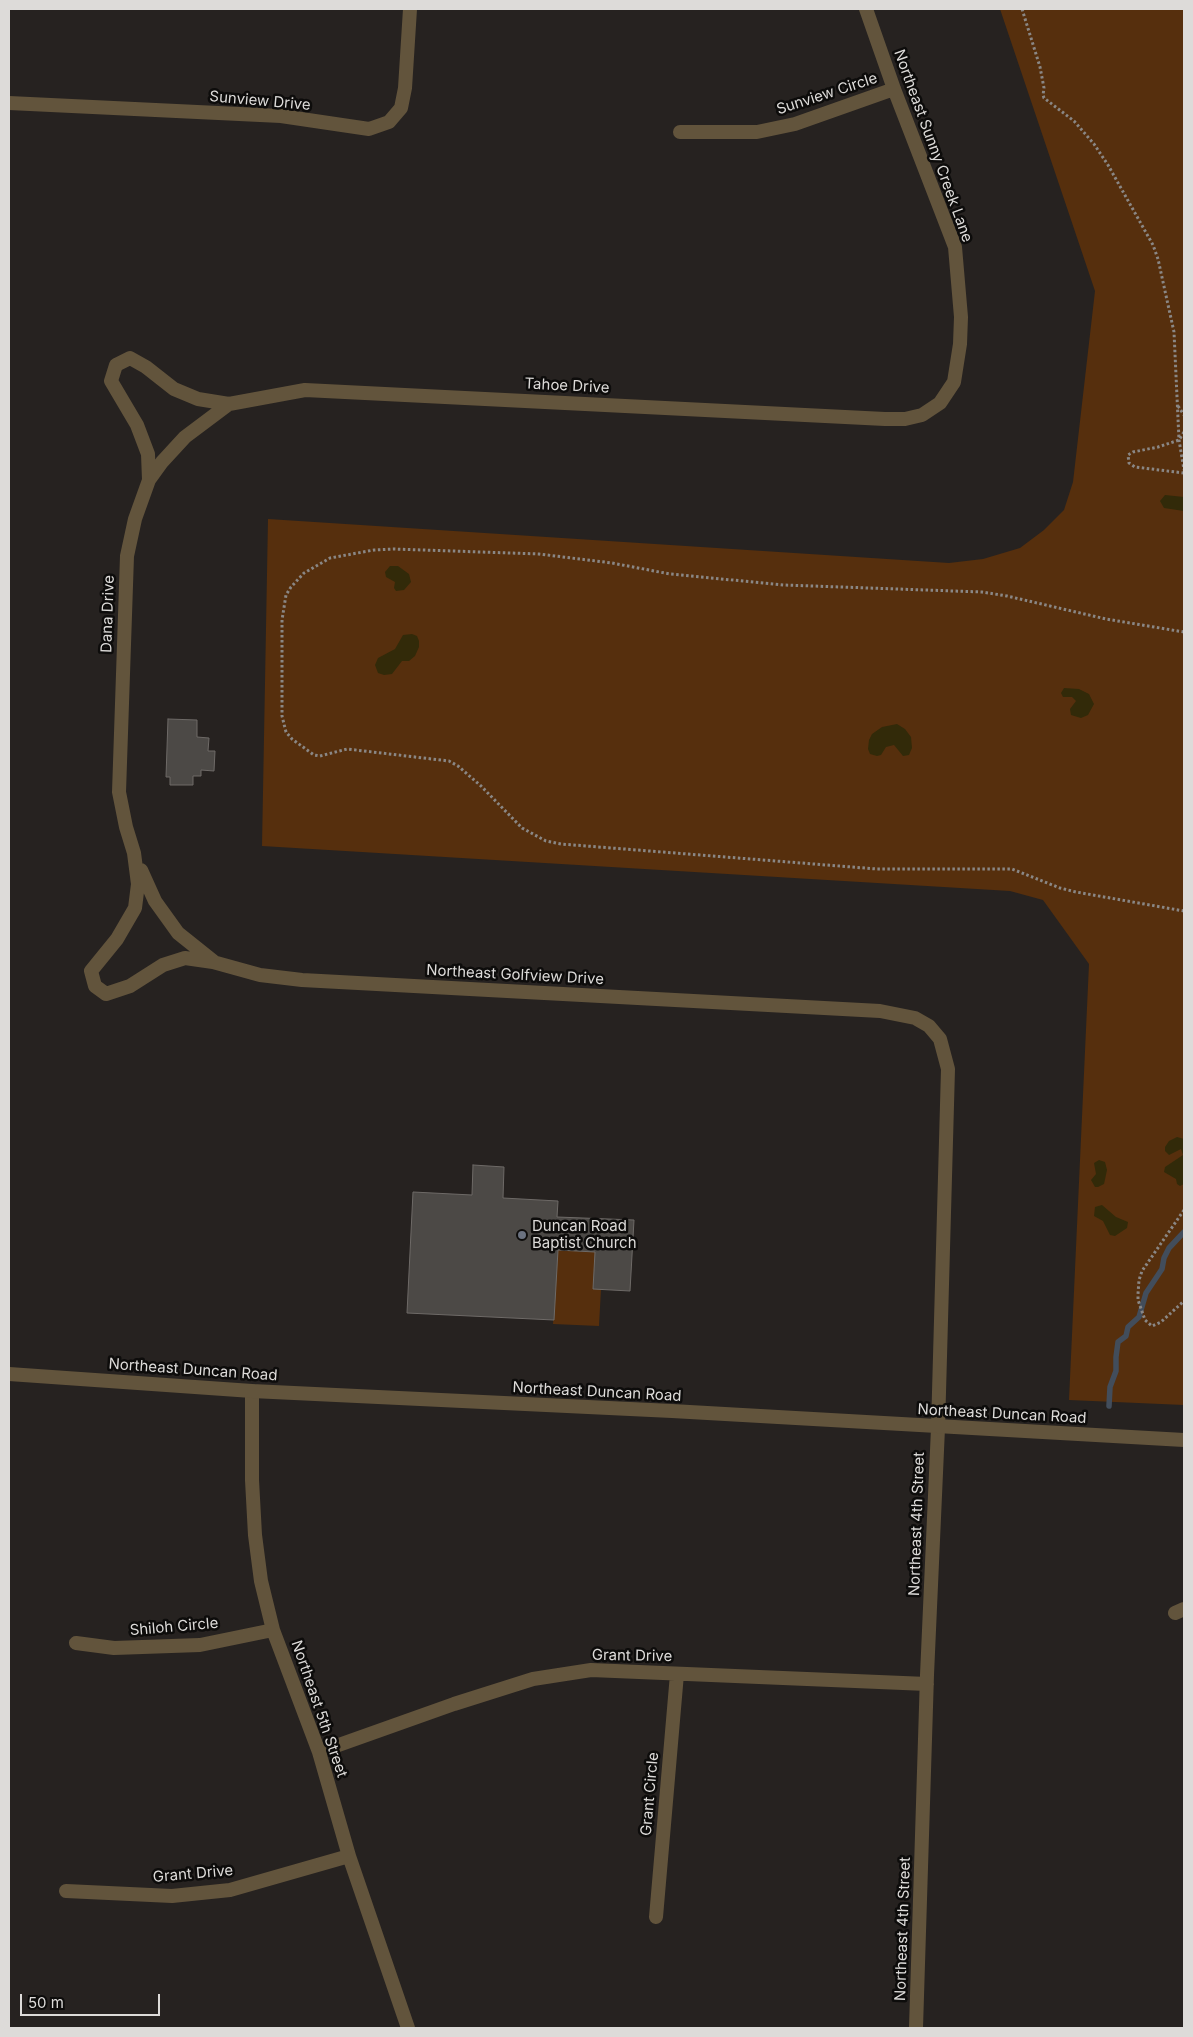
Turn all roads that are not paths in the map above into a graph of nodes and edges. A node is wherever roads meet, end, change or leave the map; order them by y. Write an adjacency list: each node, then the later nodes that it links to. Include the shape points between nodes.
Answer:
1 (410, 9): 4 (street, Sunview Drive, via 401,108 389,122 369,129 281,116)
2 (866, 9): 3 (street, Northeast Sunny Creek Lane)
3 (894, 89): 5 (street, Sunview Circle, via 795,124 757,132); 8 (street, Northeast Sunny Creek Lane, via 955,248 961,317 954,382 940,403 922,415)
4 (9, 103)
5 (680, 132)
6 (114, 386): 7 (street, Tahoe Drive, via 111,381 116,365 130,358 146,366 174,389 198,399); 9 (street, Dana Drive, via 148,454)
7 (229, 404): 8 (street, Tahoe Drive, via 305,390); 9 (street, Tahoe Drive, via 185,437)
8 (905, 419)
9 (149, 480): 10 (street, Dana Drive, via 134,519 126,556 119,792)
10 (134, 853): 11 (street, Dana Drive, via 155,901 166,917 178,933); 12 (street, Dana Drive, via 138,884 135,908 117,939 91,971 95,986)
11 (213, 962): 12 (street, Northeast Golfview Drive, via 185,958 162,965 130,986); 13 (street, Northeast Golfview Drive, via 260,975 302,980 880,1010 915,1018)
12 (106, 994)
13 (929, 1026): 16 (street, Northeast 4th Street, via 940,1040 948,1069)
14 (9, 1374): 15 (street, Northeast Duncan Road)
15 (252, 1391): 16 (street, Northeast Duncan Road, via 672,1411); 18 (street, Northeast 5th Street, via 255,1535 261,1581)
16 (938, 1428): 17 (street, Northeast Duncan Road); 21 (street, Northeast 4th Street)
17 (1184, 1440)
18 (273, 1630): 19 (street, Shiloh Circle, via 200,1645 114,1648); 22 (street, Northeast 5th Street)
19 (76, 1643)
20 (677, 1674): 21 (street, Grant Drive); 22 (street, Grant Drive, via 591,1670 533,1679); 25 (street, Grant Circle)
21 (927, 1684): 27 (street, Northeast 4th Street)
22 (319, 1752): 23 (street, Northeast 5th Street)
23 (349, 1856): 24 (street, Grant Drive, via 230,1890 172,1896); 26 (street, Northeast 5th Street)
24 (66, 1891)
25 (656, 1917)
26 (408, 2028)
27 (916, 2028)

